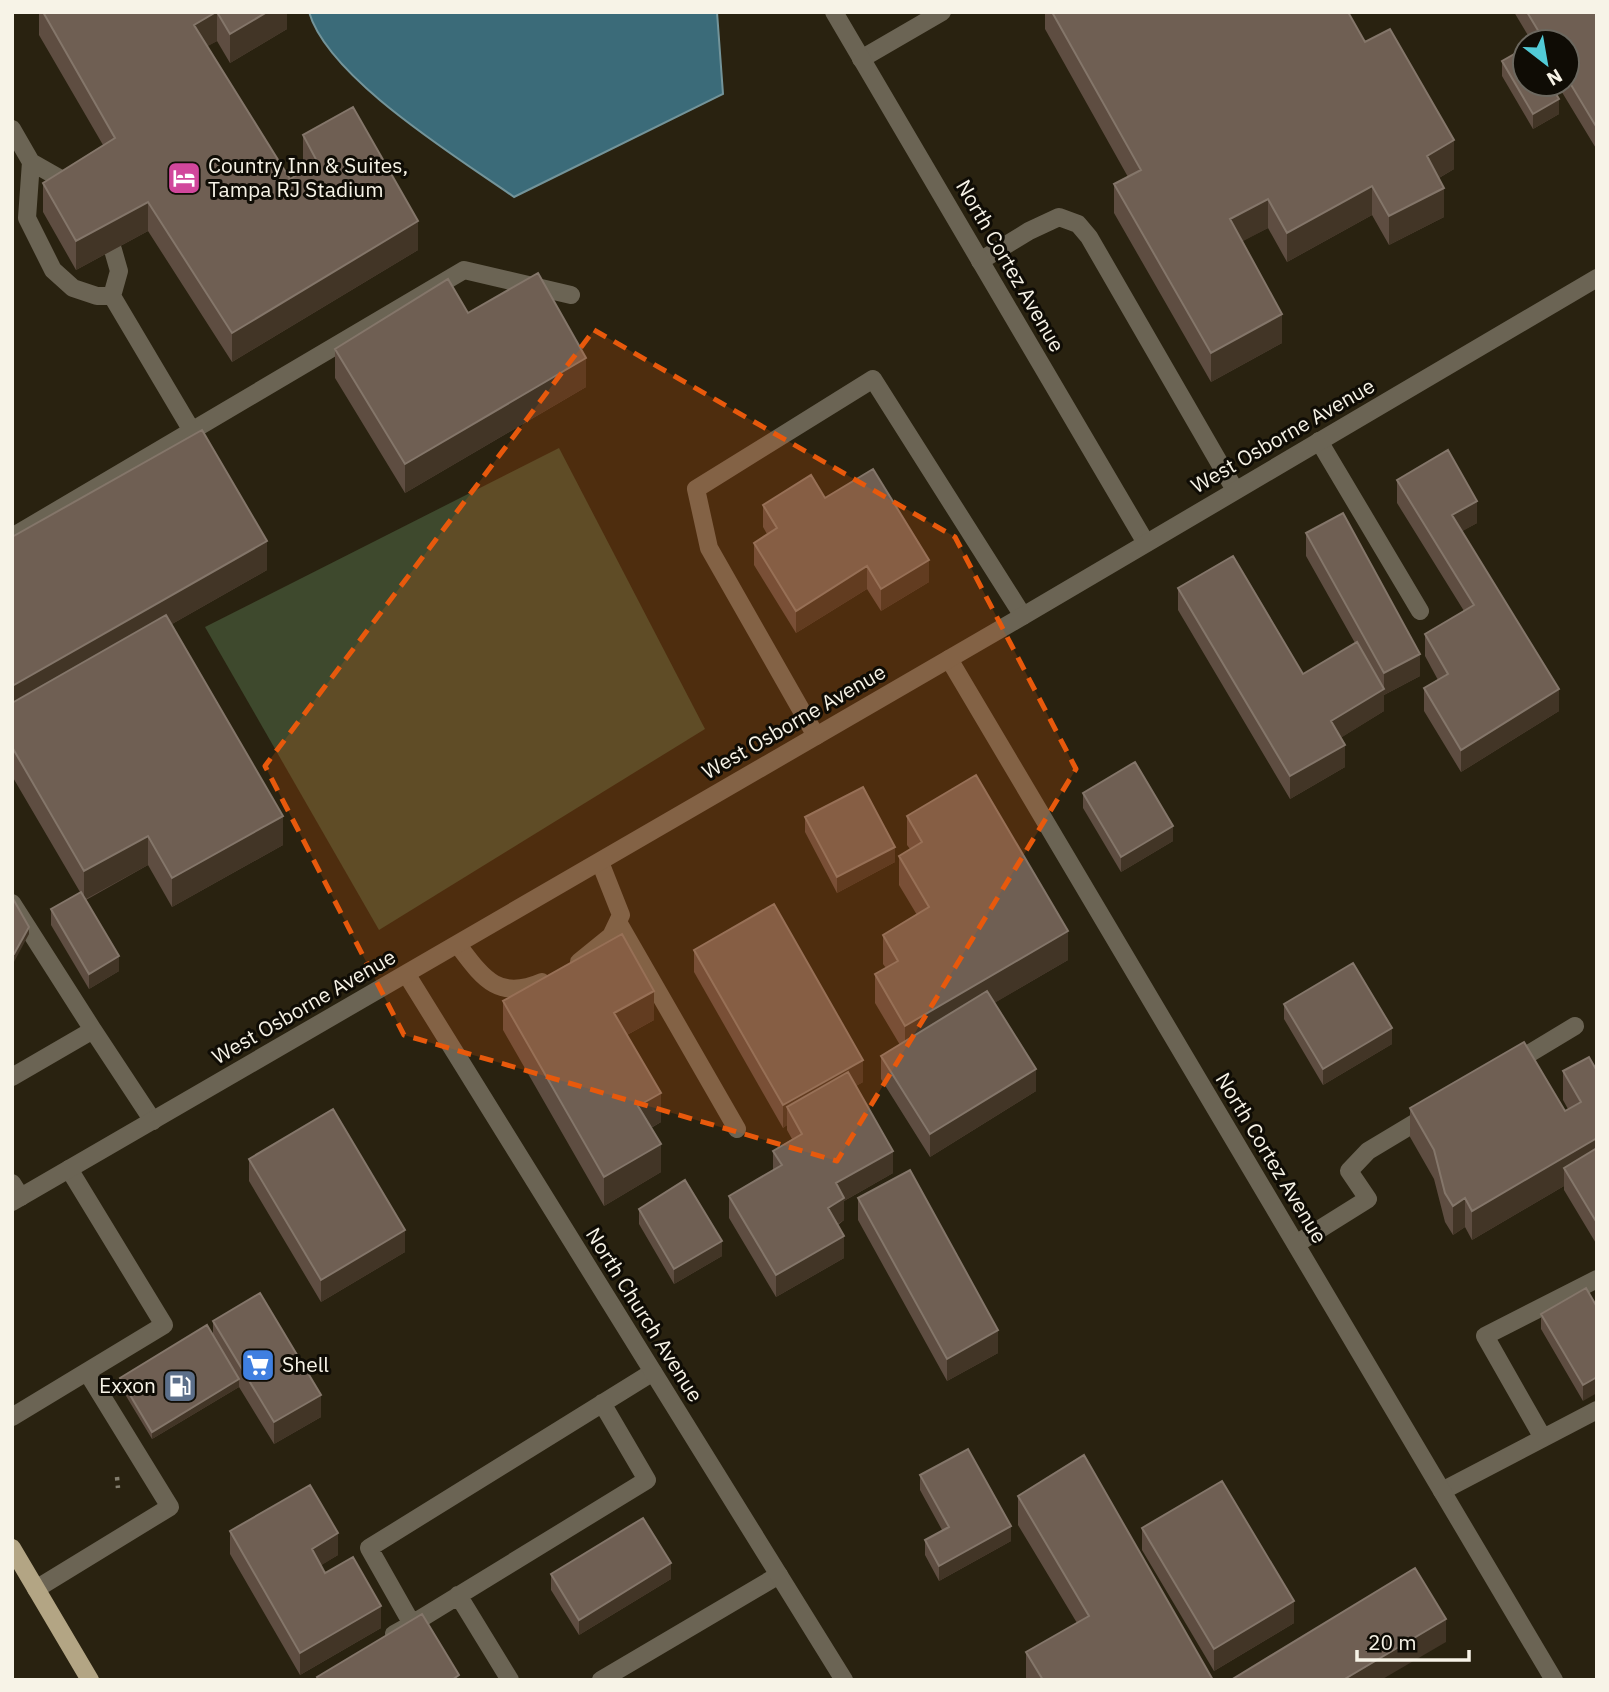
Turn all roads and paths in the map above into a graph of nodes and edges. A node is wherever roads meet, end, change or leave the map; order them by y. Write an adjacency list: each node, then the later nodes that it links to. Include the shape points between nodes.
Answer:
1 (834, 12): 3 (street, North Cortez Avenue)
2 (942, 12): 3 (street)
3 (861, 59): 8 (street, North Cortez Avenue)
4 (12, 129): 5 (street)
5 (30, 162): 6 (street); 11 (street, via 27,218 53,270 73,288)
6 (78, 189)
7 (113, 250): 11 (street, via 119,271)
8 (980, 261): 14 (street, via 1059,217 1078,224); 16 (street, North Cortez Avenue)
9 (1597, 278): 13 (street, West Osborne Avenue)
10 (571, 295): 12 (street, via 464,270)
11 (112, 296): 12 (street)
12 (192, 431): 15 (street)
13 (1319, 441): 14 (street, West Osborne Avenue); 17 (street)
14 (1235, 490): 16 (street, West Osborne Avenue)
15 (12, 537)
16 (1146, 543): 18 (street, West Osborne Avenue)
17 (1419, 611)
18 (1023, 616): 19 (street, West Osborne Avenue); 20 (street, via 873,379 696,489 709,548)
19 (949, 659): 20 (street, West Osborne Avenue); 35 (street, North Cortez Avenue)
20 (816, 736): 21 (street, West Osborne Avenue)
21 (600, 862): 23 (street, via 619,904); 24 (street, West Osborne Avenue)
22 (12, 903): 27 (street)
23 (618, 922): 24 (street, via 611,936 579,962 518,992 480,974); 32 (street)
24 (458, 945): 25 (street, West Osborne Avenue)
25 (407, 975): 31 (street, West Osborne Avenue); 38 (street, North Church Avenue)
26 (1575, 1026): 28 (street)
27 (93, 1030): 29 (street); 31 (street)
28 (1494, 1074)
29 (12, 1077)
30 (1448, 1102): 35 (street, via 1368,1151 1349,1171 1368,1199)
31 (153, 1121): 33 (street, West Osborne Avenue)
32 (737, 1129)
33 (69, 1169): 34 (street, West Osborne Avenue); 37 (street, via 164,1325)
34 (15, 1194)
35 (1296, 1244): 43 (street, North Cortez Avenue)
36 (1597, 1279): 42 (street, via 1485,1336)
37 (87, 1372): 41 (street); 46 (street, via 170,1507)
38 (653, 1372): 39 (street); 45 (street, North Church Avenue)
39 (602, 1403): 47 (street, via 647,1480); 48 (street, via 369,1548)
40 (1597, 1410): 42 (street)
41 (12, 1417)
42 (1543, 1438): 43 (street)
43 (1442, 1491): 54 (street, North Cortez Avenue)
44 (12, 1548): 46 (main road)
45 (779, 1575): 52 (street); 53 (street, North Church Avenue)
46 (36, 1589): 50 (main road)
47 (458, 1595): 48 (street); 51 (street)
48 (412, 1624): 49 (street)
49 (379, 1643)
50 (90, 1680)
51 (510, 1680)
52 (601, 1680)
53 (844, 1680)
54 (1554, 1680)

